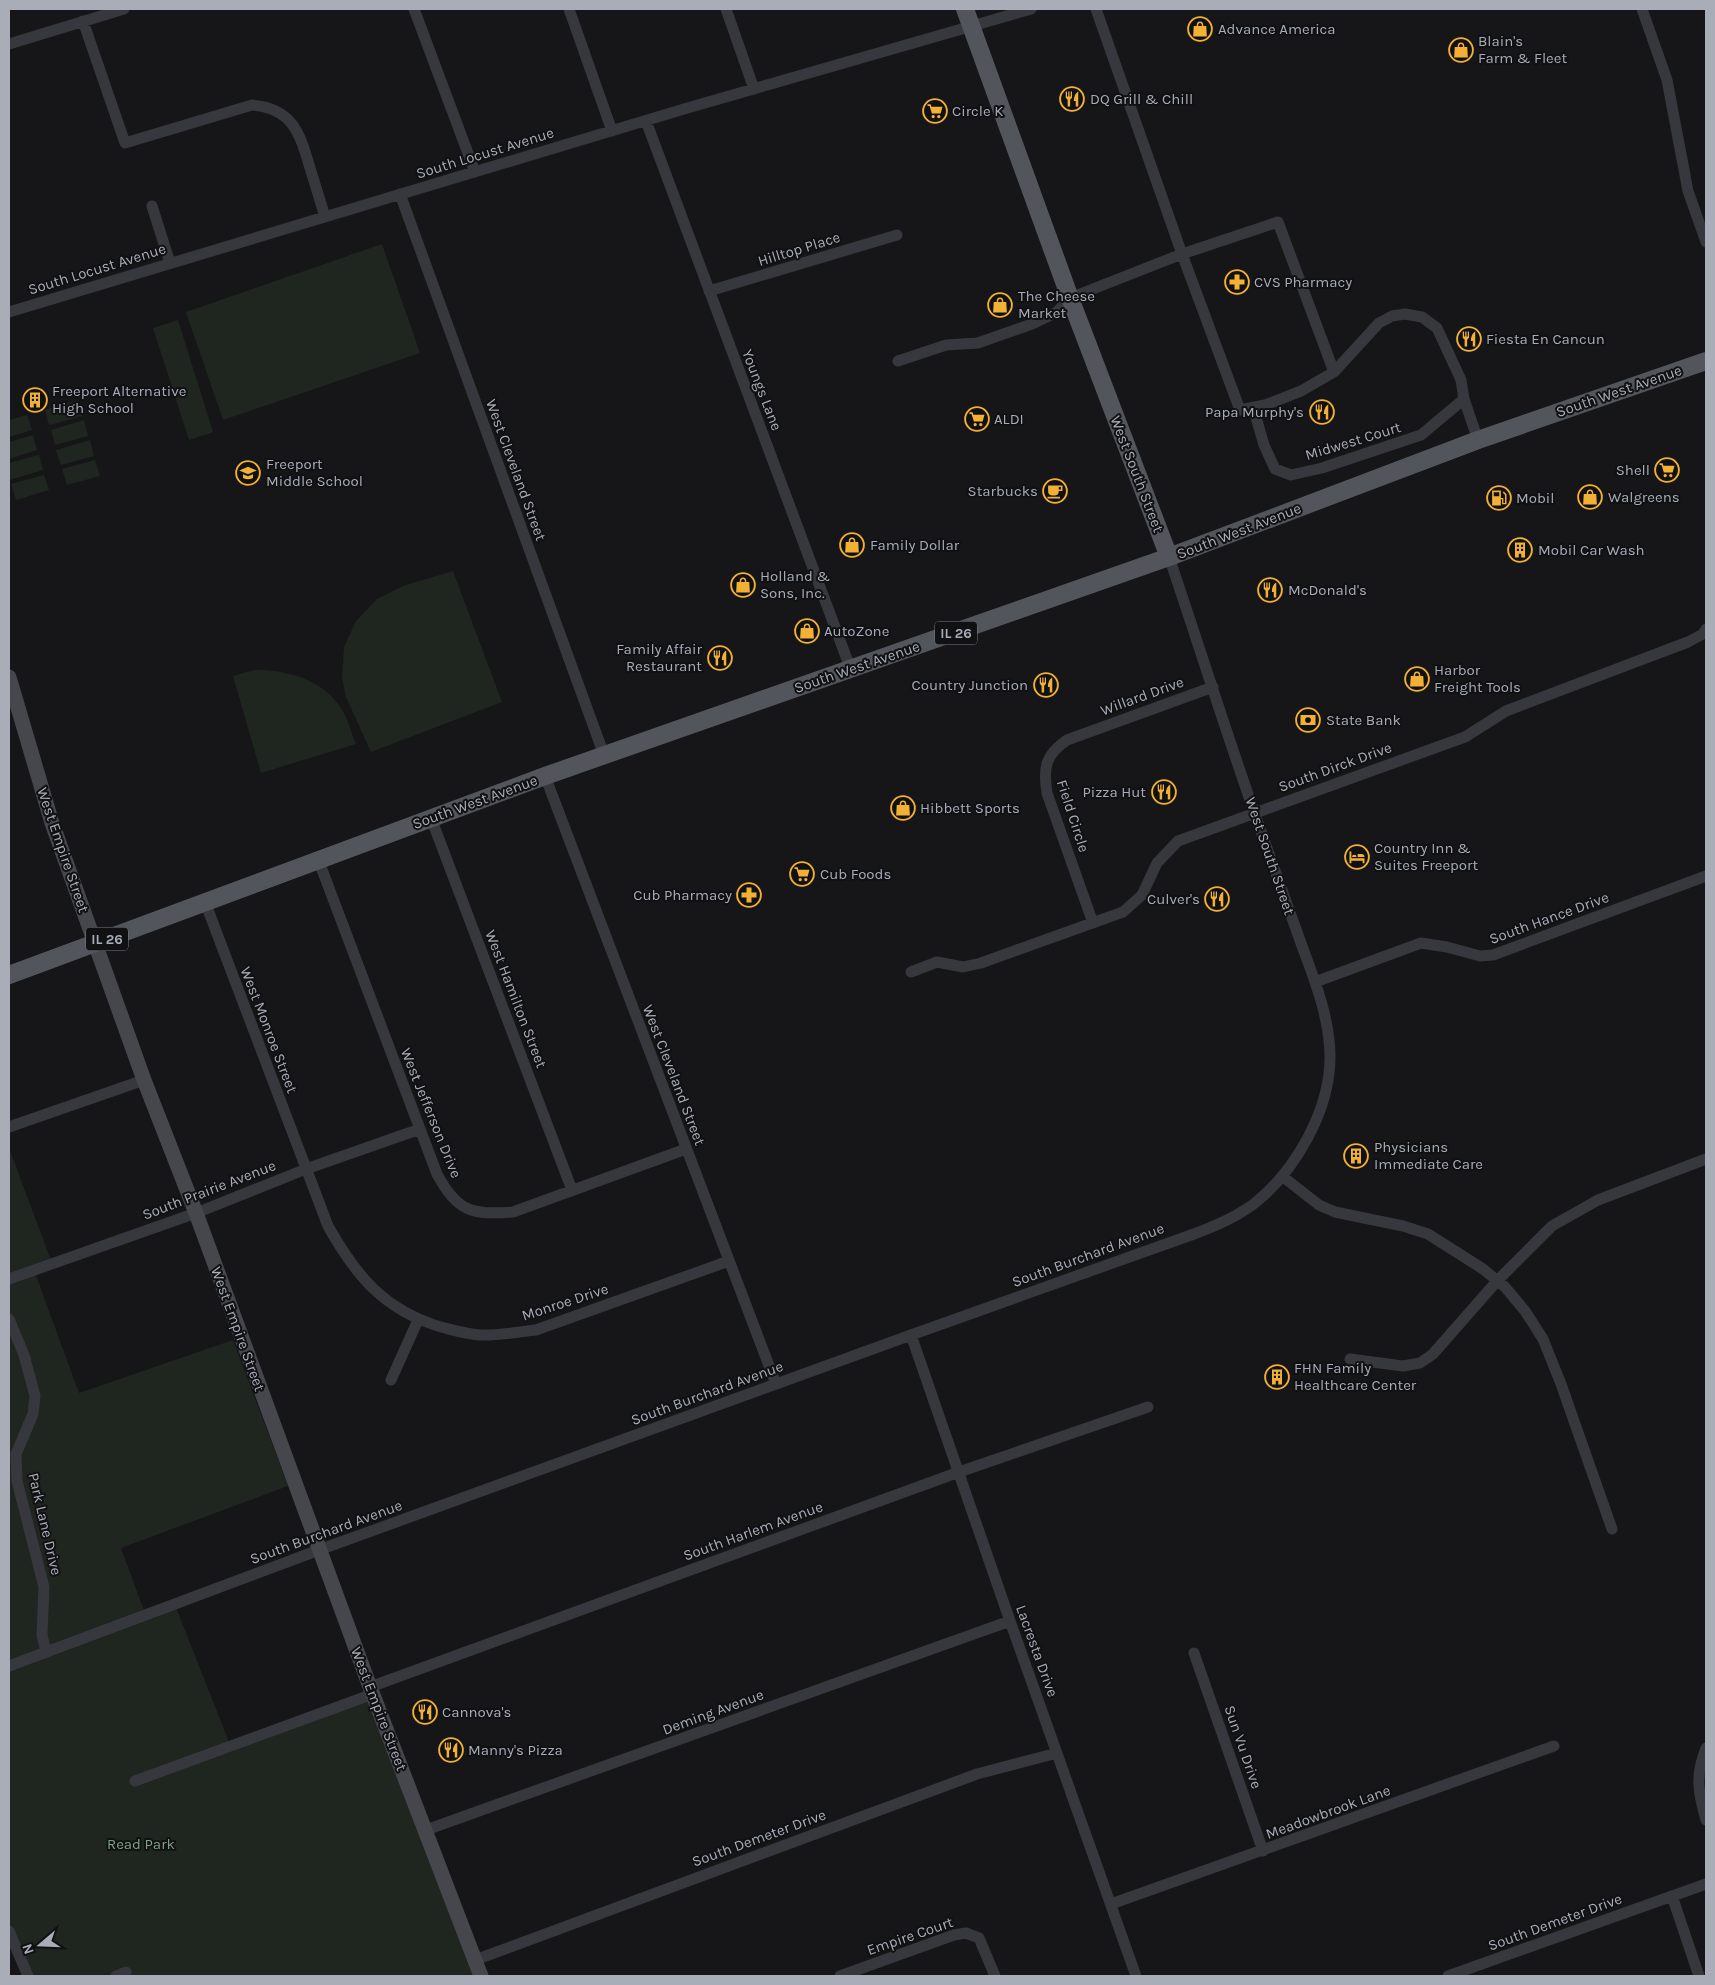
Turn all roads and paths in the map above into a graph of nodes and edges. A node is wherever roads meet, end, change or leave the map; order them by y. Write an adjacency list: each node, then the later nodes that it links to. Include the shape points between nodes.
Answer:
1 (124, 9): 9 (street)
2 (414, 9): 15 (street)
3 (569, 9): 14 (street)
4 (726, 9): 12 (street)
5 (965, 9): 10 (main road, West South Street)
6 (1031, 9): 10 (street, South Locust Avenue)
7 (1096, 9): 21 (street)
8 (1642, 9): 20 (street, via 1667,80 1688,191)
9 (84, 21): 11 (street); 18 (street, via 125,143 252,106 266,106 293,123 302,138)
10 (971, 26): 12 (street, South Locust Avenue); 24 (main road, West South Street)
11 (9, 44)
12 (754, 89): 13 (street, South Locust Avenue)
13 (646, 121): 14 (street, South Locust Avenue); 23 (street, Youngs Lane)
14 (612, 131): 15 (street, South Locust Avenue)
15 (475, 172): 16 (street, South Locust Avenue)
16 (400, 194): 18 (street, South Locust Avenue); 38 (street, West Cleveland Street)
17 (152, 206): 22 (street)
18 (325, 217): 22 (street, South Locust Avenue)
19 (897, 235): 23 (street, Hilltop Place)
20 (1706, 242)
21 (1182, 254): 24 (street); 28 (street, via 1278,222); 30 (street, via 1240,410)
22 (170, 263): 25 (street, South Locust Avenue)
23 (709, 291): 34 (street, Youngs Lane)
24 (1070, 298): 26 (street, via 1057,312 1032,324 978,343 946,345); 32 (main road, West South Street)
25 (9, 312)
26 (898, 361)
27 (1706, 361): 31 (main road, South West Avenue / IL 26)
28 (1334, 372): 29 (street, via 1379,323 1405,314 1422,317 1437,328 1461,380); 30 (street, via 1301,391)
29 (1464, 399): 30 (street, Midwest Court, via 1421,435 1291,475 1276,469 1264,445); 31 (street)
30 (1253, 407)
31 (1478, 440): 32 (main road, South West Avenue / IL 26)
32 (1169, 557): 34 (main road, South West Avenue / IL 26); 36 (street, West South Street)
33 (1706, 629): 40 (street, South Dirck Drive, via 1688,642 1506,711 1465,736)
34 (851, 670): 38 (main road, South West Avenue / IL 26)
35 (9, 677): 46 (main road, West Empire Street, via 52,823)
36 (1213, 687): 37 (street, Willard Drive); 40 (street, West South Street)
37 (1082, 734): 45 (street, Field Circle, via 1057,746 1044,773 1047,793)
38 (604, 756): 39 (main road, South West Avenue / IL 26)
39 (545, 776): 41 (main road, South West Avenue / IL 26); 54 (street, West Cleveland Street)
40 (1254, 813): 45 (street, South Dirck Drive, via 1178,841 1157,862 1142,895 1123,912); 49 (street, West South Street)
41 (431, 818): 42 (main road, South West Avenue / IL 26); 58 (street, West Hamilton Street)
42 (318, 859): 44 (main road, South West Avenue / IL 26); 53 (street, West Jefferson Drive)
43 (1706, 876): 49 (street, South Hance Drive, via 1493,955 1480,956 1421,943)
44 (205, 902): 46 (main road, South West Avenue / IL 26); 56 (street, West Monroe Street)
45 (1094, 923): 47 (street, South Dirck Drive, via 963,967 937,962)
46 (95, 944): 48 (main road, South West Avenue / IL 26); 51 (main road, West Empire Street)
47 (911, 972)
48 (9, 975)
49 (1315, 982): 50 (street, West South Street)
50 (1330, 1058): 57 (street, South Burchard Avenue, via 1325,1096 1312,1130)
51 (144, 1080): 52 (street); 59 (main road, West Empire Street)
52 (9, 1127)
53 (420, 1129): 56 (street, South Prairie Avenue); 58 (street, West Jefferson Drive, via 447,1193 464,1208 486,1214 513,1212)
54 (686, 1149): 58 (street, West Jefferson Drive); 60 (street, West Cleveland Street)
55 (1706, 1160): 62 (street, via 1578,1210 1552,1226)
56 (306, 1169): 59 (street, South Prairie Avenue); 64 (street, Monroe Drive, via 328,1226 346,1258 368,1284)
57 (1282, 1176): 62 (street, via 1319,1205 1335,1212 1428,1234); 65 (street, South Burchard Avenue, via 1255,1204 1226,1221)
58 (572, 1190)
59 (196, 1213): 61 (street, South Prairie Avenue); 72 (main road, West Empire Street)
60 (729, 1261): 64 (street, Monroe Drive, via 536,1330 478,1335); 68 (street, West Cleveland Street)
61 (9, 1279)
62 (1497, 1280): 66 (street, via 1433,1354 1420,1364 1403,1366); 71 (street, via 1526,1311 1543,1339)
63 (9, 1319): 74 (street, Park Lane Drive, via 24,1355 35,1396 32,1414 16,1454 17,1481 44,1587 42,1635)
64 (418, 1320): 67 (street)
65 (911, 1334): 68 (street, South Burchard Avenue); 70 (street, Lacresta Drive)
66 (1350, 1359)
67 (391, 1380)
68 (776, 1384): 72 (street, South Burchard Avenue)
69 (1148, 1407): 70 (street, South Harlem Avenue)
70 (959, 1472): 73 (street, Lacresta Drive); 77 (street, South Harlem Avenue)
71 (1612, 1529)
72 (319, 1550): 74 (street, South Burchard Avenue); 77 (main road, West Empire Street)
73 (1010, 1621): 80 (street, Lacresta Drive); 83 (street, Deming Avenue)
74 (46, 1652): 76 (street, South Burchard Avenue)
75 (1194, 1653): 84 (street, Sun Vu Drive)
76 (9, 1666)
77 (371, 1690): 81 (street); 83 (main road, West Empire Street)
78 (1554, 1746): 84 (street, Meadowbrook Lane)
79 (1706, 1748): 82 (street, via 1700,1764 1698,1792)
80 (1057, 1753): 87 (street, Lacresta Drive); 89 (street, South Demeter Drive, via 977,1774)
81 (135, 1781)
82 (1706, 1820)
83 (426, 1830): 89 (main road, West Empire Street)
84 (1263, 1851): 87 (street, Meadowbrook Lane)
85 (1706, 1884): 86 (street, South Demeter Drive)
86 (1672, 1896): 95 (street, South Demeter Drive); 96 (street)
87 (1111, 1904): 94 (street, Lacresta Drive)
88 (9, 1931): 90 (street)
89 (475, 1960): 91 (main road, West Empire Street)
90 (28, 1976)
91 (481, 1976)
92 (840, 1976): 93 (street, Empire Court, via 966,1933 979,1938)
93 (995, 1976)
94 (1136, 1976)
95 (1448, 1976)
96 (1699, 1976)

